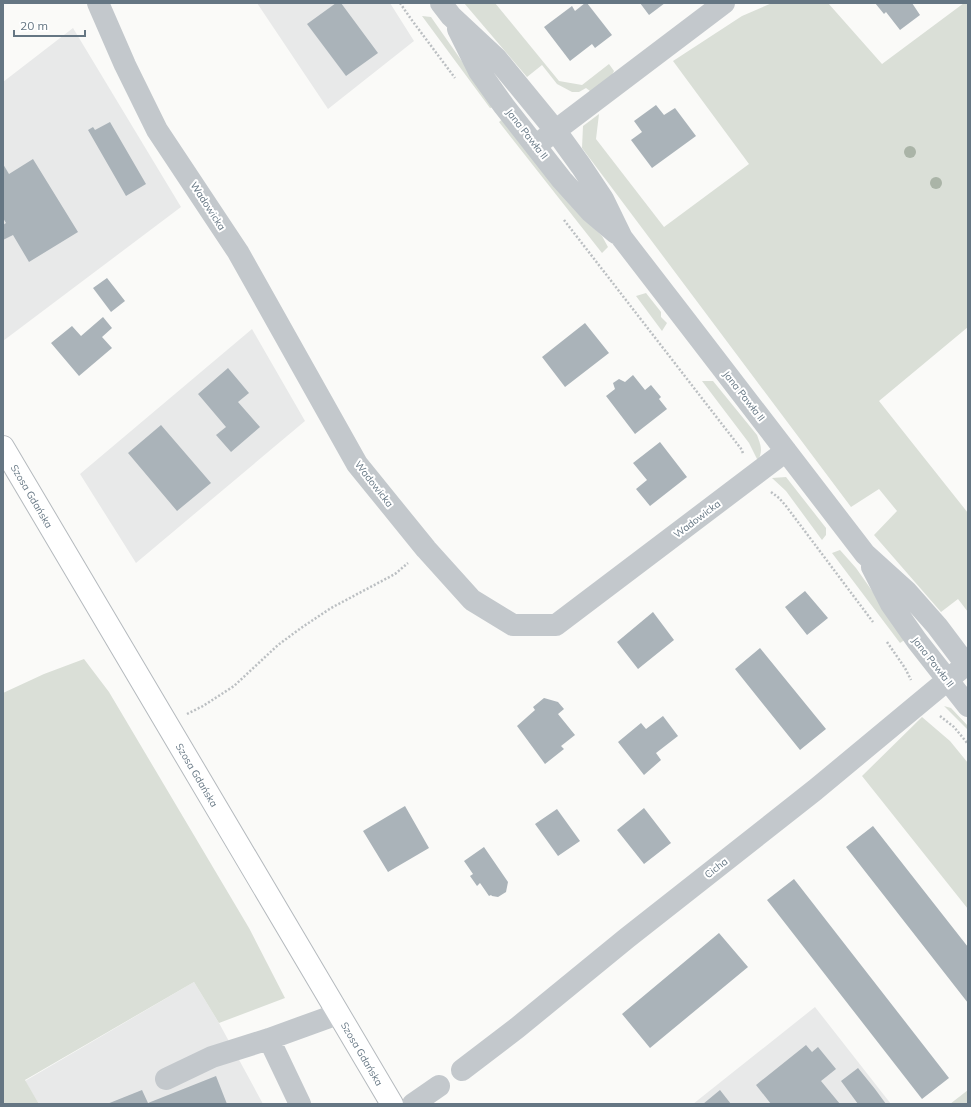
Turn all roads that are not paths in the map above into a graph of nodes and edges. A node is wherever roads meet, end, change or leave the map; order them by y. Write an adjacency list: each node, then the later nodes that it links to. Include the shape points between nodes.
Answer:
1 (98, 3): 8 (street, Wadowicka, via 157,130 238,252 357,464 426,549 472,600 513,625 556,625)
2 (724, 3): 4 (street)
3 (446, 9): 4 (street, Jana Pawła II, via 496,58); 5 (street, Jana Pawła II, via 479,72)
4 (555, 130): 5 (street); 6 (street, Jana Pawła II, via 603,199)
5 (536, 146): 6 (street, Jana Pawła II, via 590,211)
6 (622, 238): 8 (street, Jana Pawła II)
7 (3, 447): 13 (main road, Szosa Gdańska)
8 (786, 451): 9 (street, Jana Pawła II)
9 (866, 554): 10 (street, Jana Pawła II, via 907,592); 11 (street, Jana Pawła II, via 891,604)
10 (967, 665): 11 (street, Cicha)
11 (947, 680): 12 (street, Jana Pawła II); 15 (street, Cicha, via 815,790)
12 (968, 706)
13 (338, 1014): 14 (street); 19 (main road, Szosa Gdańska)
14 (270, 1039): 16 (street, via 212,1057); 18 (street)
15 (462, 1070)
16 (166, 1079)
17 (439, 1086): 20 (street)
18 (300, 1104)
19 (392, 1104)
20 (413, 1104)

